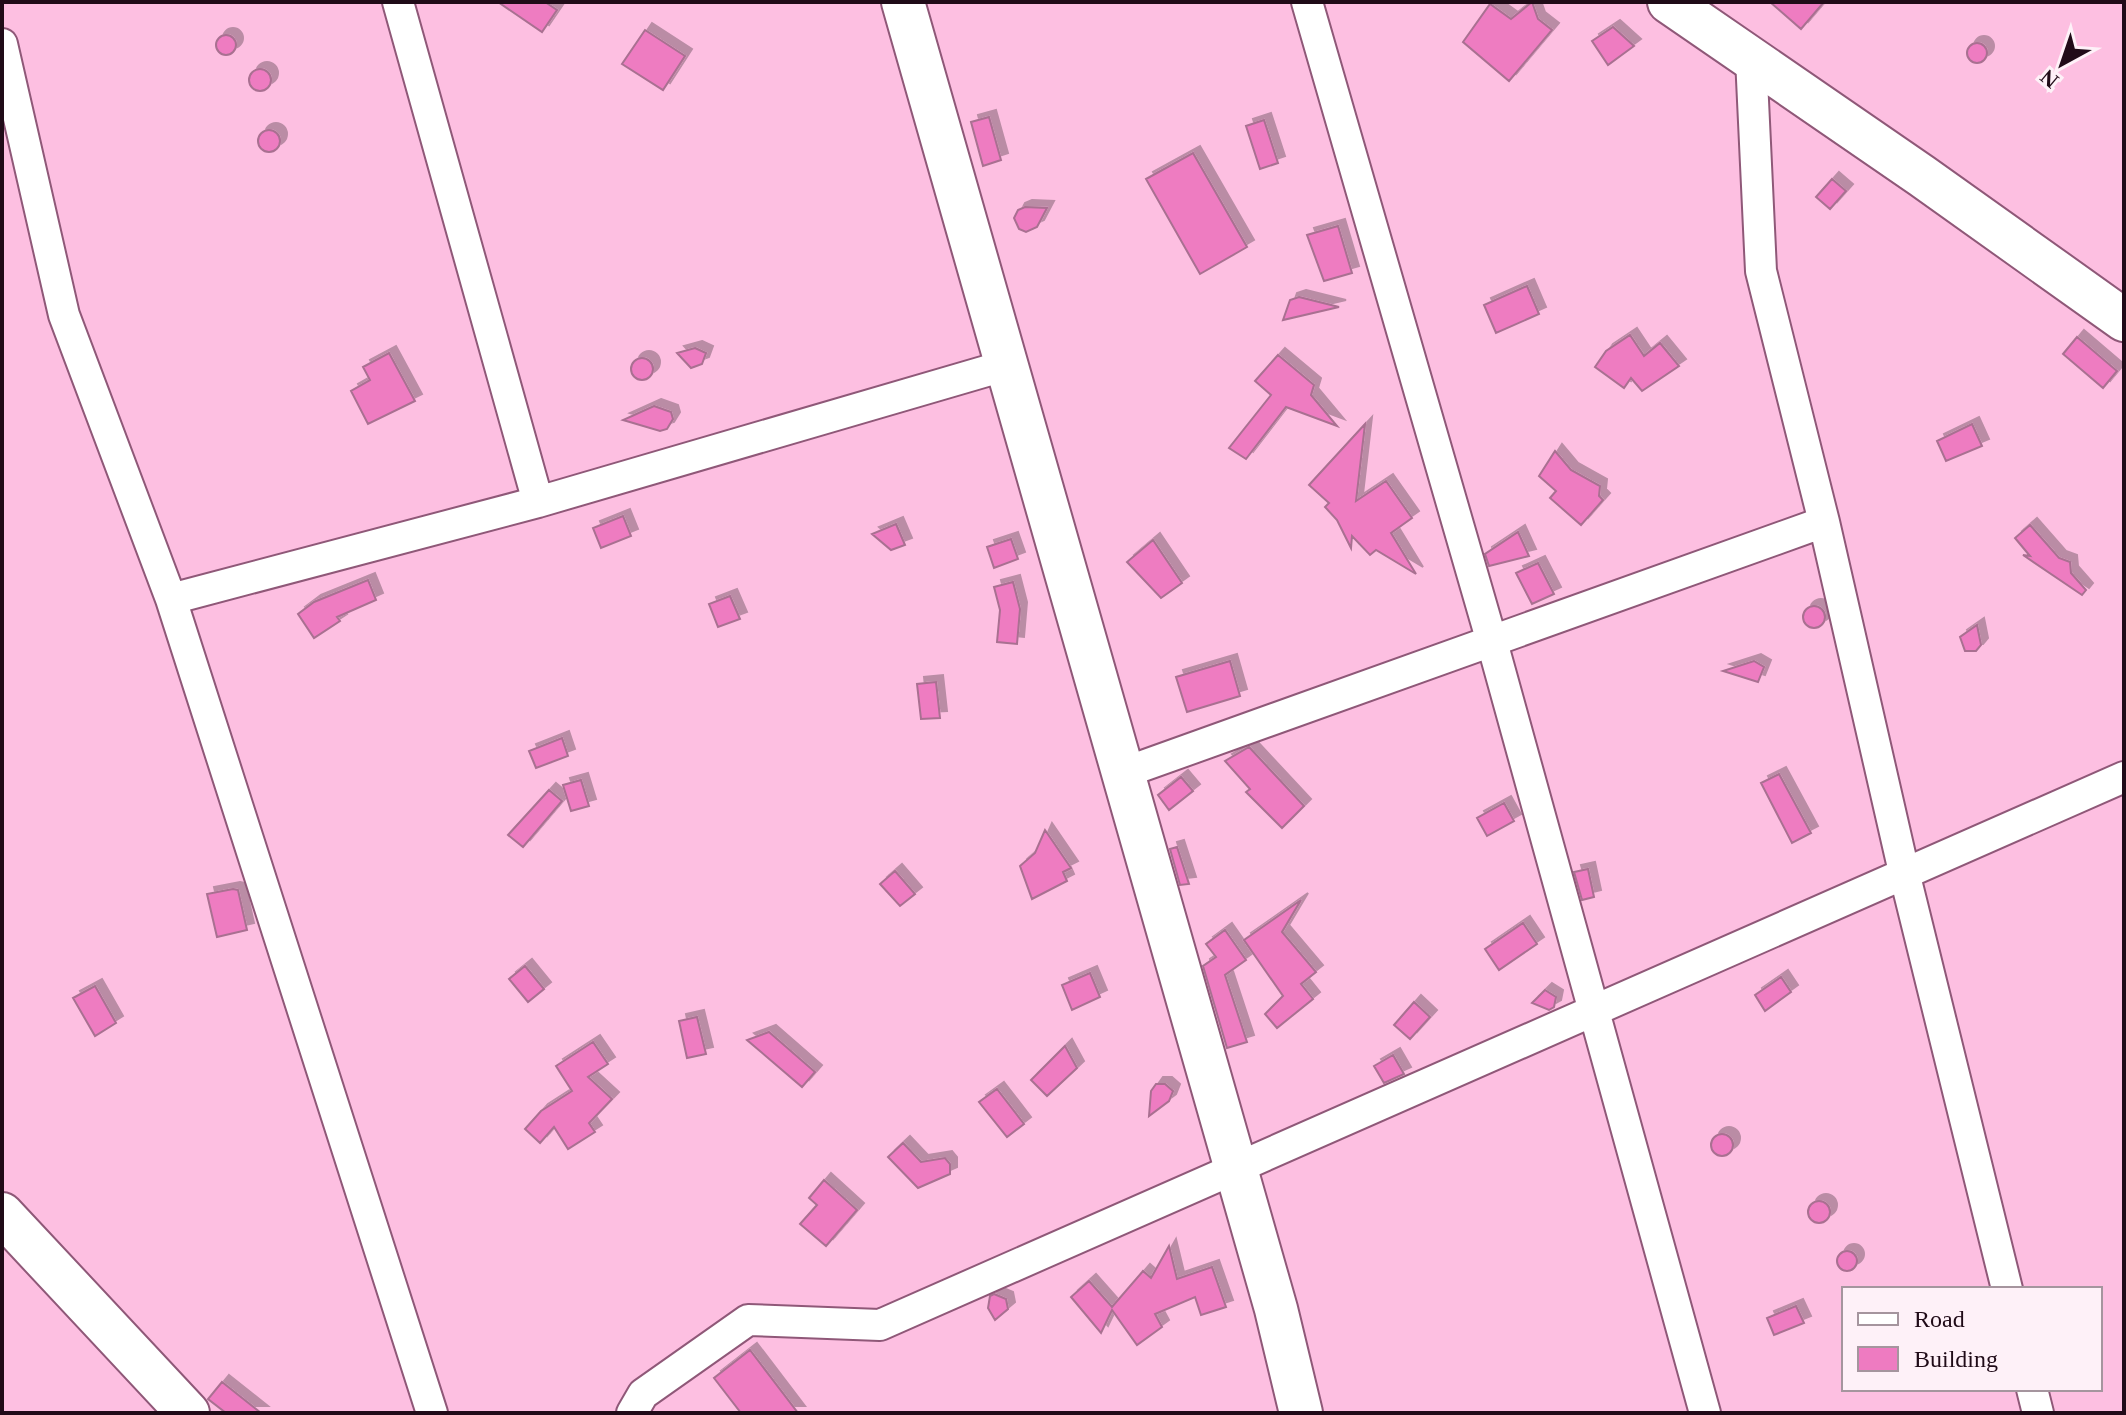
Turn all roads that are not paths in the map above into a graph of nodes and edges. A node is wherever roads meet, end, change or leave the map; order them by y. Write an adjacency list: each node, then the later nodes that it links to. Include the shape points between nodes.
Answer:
1 (398, 2): 9 (street)
2 (903, 2): 8 (street)
3 (1307, 2): 12 (street)
4 (1669, 2): 6 (street)
5 (2, 44): 11 (street, via 64,315)
6 (1751, 58): 7 (street); 10 (street, via 1761,271)
7 (2124, 320)
8 (1007, 365): 9 (street); 13 (street)
9 (538, 502): 11 (street)
10 (1824, 522): 12 (street); 15 (street)
11 (171, 599): 22 (street)
12 (1492, 642): 13 (street); 16 (street)
13 (1123, 773): 17 (street)
14 (2124, 777): 15 (street)
15 (1904, 872): 16 (street); 19 (street)
16 (1594, 1011): 17 (street); 25 (street)
17 (1235, 1166): 23 (street, via 880,1325 748,1320 643,1394); 24 (street)
18 (2, 1214): 21 (street)
19 (2007, 1287)
20 (2032, 1391): 26 (street)
21 (188, 1413)
22 (432, 1413)
23 (632, 1413)
24 (1301, 1413)
25 (1705, 1413)
26 (2038, 1413)

